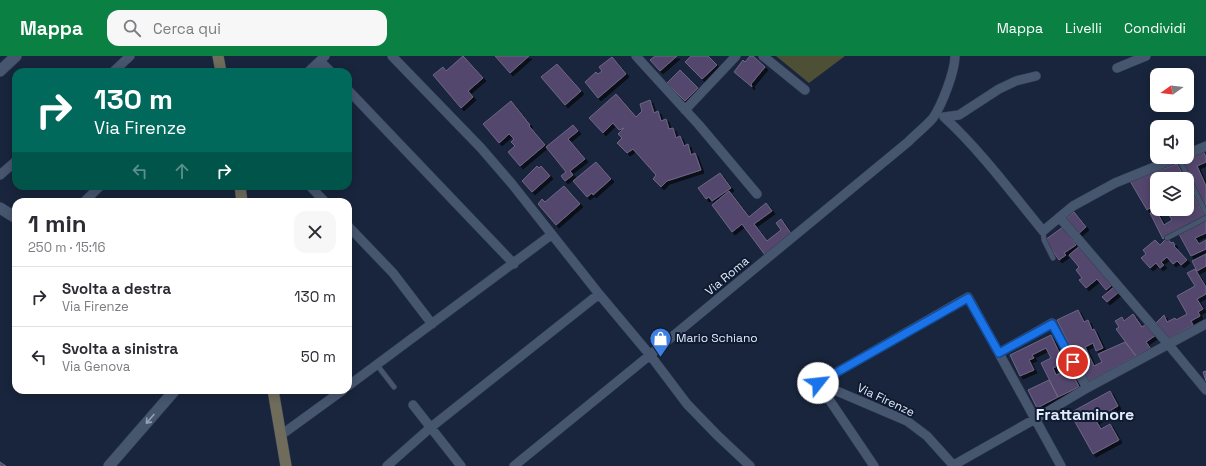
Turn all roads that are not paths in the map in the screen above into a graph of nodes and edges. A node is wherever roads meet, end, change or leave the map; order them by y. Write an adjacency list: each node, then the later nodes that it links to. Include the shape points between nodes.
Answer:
1 (16, 56): 16 (street)
2 (130, 56): 11 (street)
3 (218, 56): 12 (main road)
4 (392, 56): 40 (street, via 512,184)
5 (636, 56): 20 (street)
6 (736, 56): 20 (street)
7 (763, 56): 18 (street)
8 (955, 56): 21 (street, Via Roma, via 955,65)
9 (1146, 56): 15 (street)
10 (323, 58): 13 (street); 14 (street)
11 (117, 68)
12 (220, 68)
13 (312, 68)
14 (329, 68)
15 (1117, 68)
16 (0, 71)
17 (1036, 76): 21 (street, via 999,89 959,115)
18 (805, 90)
19 (352, 94): 43 (street)
20 (685, 110): 30 (street)
21 (940, 114): 39 (street, via 954,126); 49 (street, Via Roma)
22 (1206, 146): 23 (street)
23 (1194, 151)
24 (12, 164): 27 (street)
25 (1161, 164): 36 (street, via 1115,183 1073,206)
26 (1181, 164): 34 (lane)
27 (0, 175)
28 (96, 190): 31 (street)
29 (314, 190): 32 (street)
30 (757, 194)
31 (88, 198)
32 (321, 198)
33 (0, 208): 35 (street)
34 (1206, 214)
35 (12, 216)
36 (1060, 218): 39 (street); 47 (street)
37 (1206, 218): 41 (lane)
38 (352, 230): 45 (street, via 393,273)
39 (1043, 231): 42 (lane, via 1044,240)
40 (551, 235): 43 (street); 44 (street)
41 (1167, 238)
42 (1053, 258)
43 (514, 264): 45 (street)
44 (598, 294): 49 (street); 61 (street)
45 (432, 324): 50 (street)
46 (1206, 324): 47 (street)
47 (1168, 344): 54 (street); 55 (street)
48 (999, 353): 52 (street, via 968,298); 54 (street, via 1052,324); 60 (street)
49 (650, 355): 67 (street, Via Roma); 68 (street, via 687,404)
50 (377, 365): 51 (street); 53 (lane)
51 (352, 383)
52 (818, 383): 69 (street); 70 (street, Via Firenze, via 907,421 927,436)
53 (394, 387)
54 (1086, 388): 60 (street)
55 (1206, 390)
56 (172, 394): 63 (street, one-way to 63)
57 (274, 394): 62 (main road)
58 (337, 394): 62 (street)
59 (412, 405): 61 (street)
60 (1035, 419): 70 (street); 71 (street)
61 (430, 428): 65 (street); 66 (street)
62 (281, 435): 64 (main road)
63 (109, 466)
64 (286, 466)
65 (387, 466)
66 (461, 466)
67 (514, 466)
68 (750, 466)
69 (874, 466)
70 (953, 466)
71 (1060, 466)

